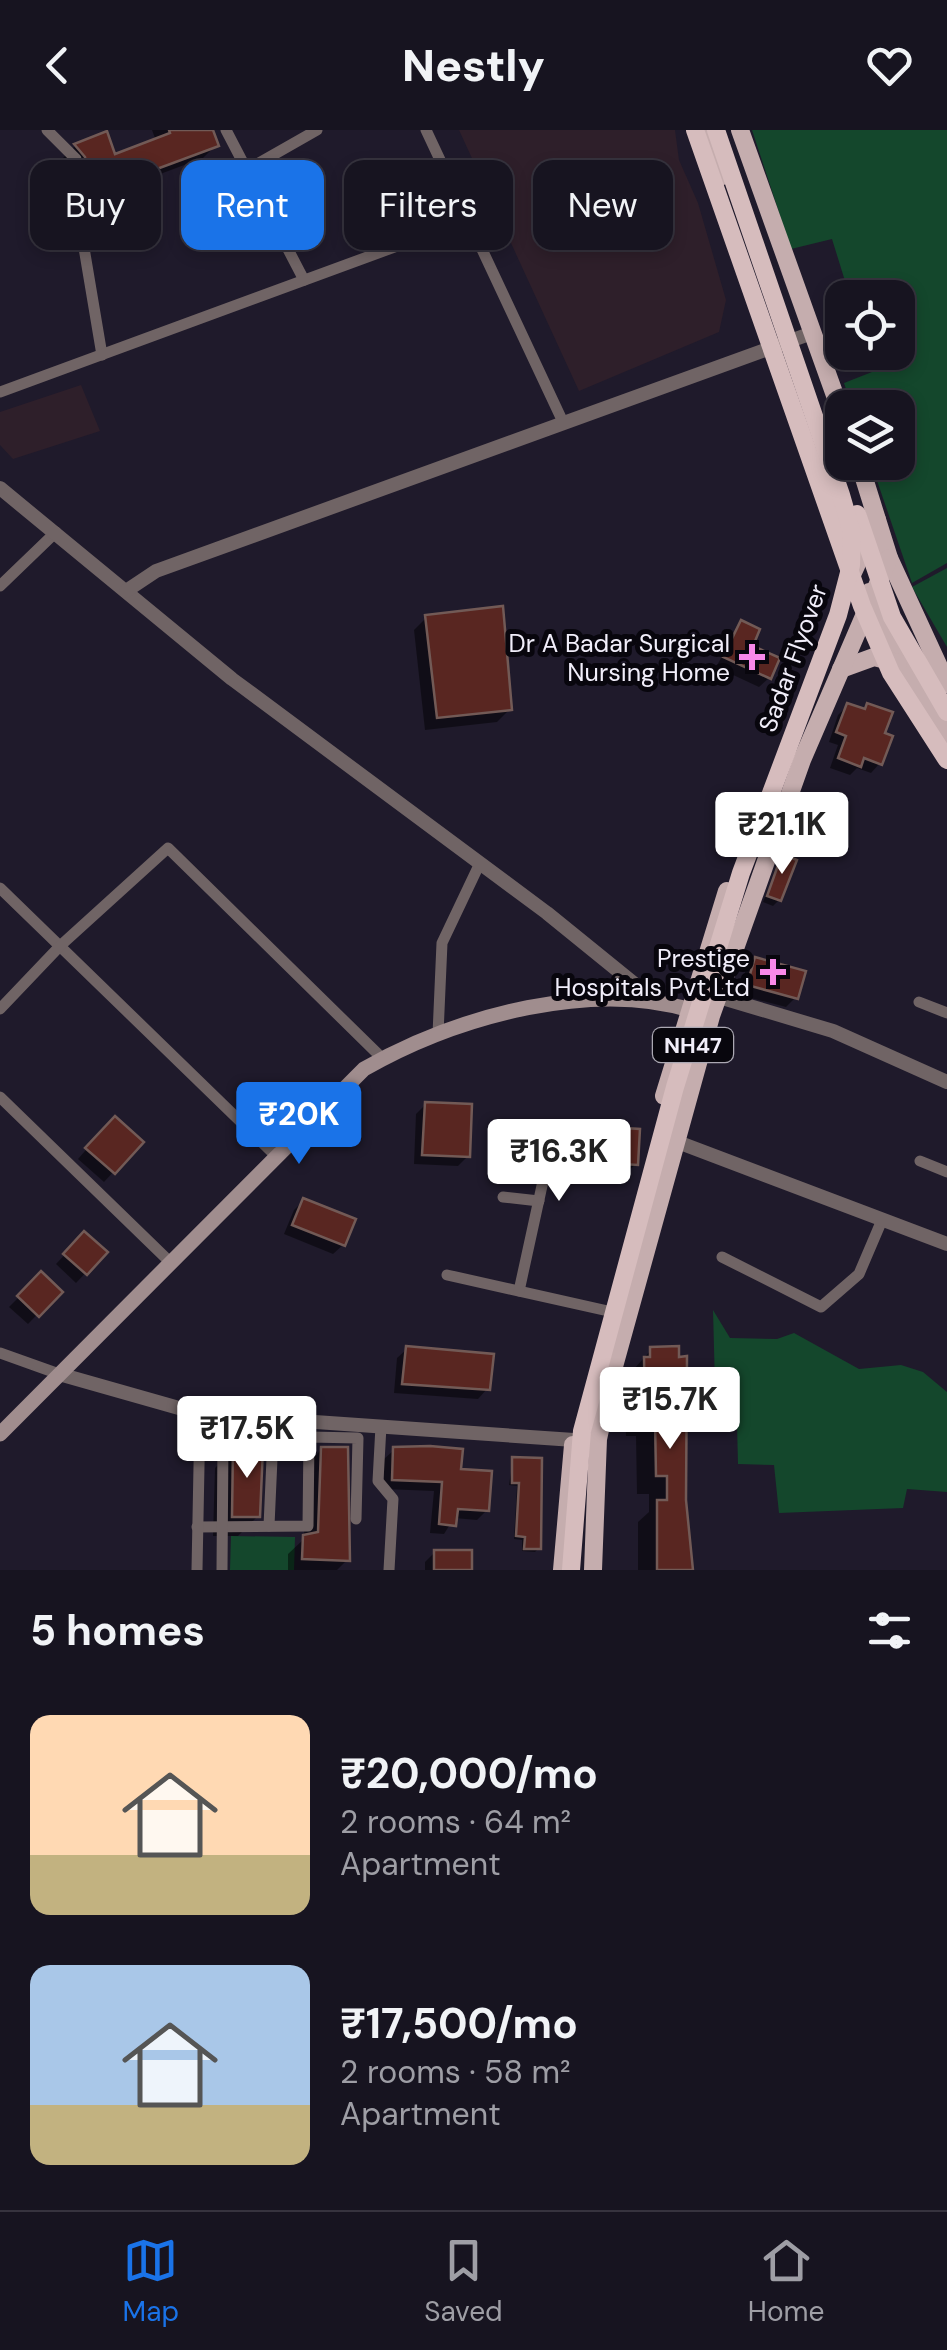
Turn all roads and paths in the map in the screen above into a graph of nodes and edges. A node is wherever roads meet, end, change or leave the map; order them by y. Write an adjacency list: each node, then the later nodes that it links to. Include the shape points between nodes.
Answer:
1 (47, 130): 19 (street, via 76,160)
2 (226, 130): 10 (street)
3 (317, 130): 11 (street)
4 (426, 130): 12 (street)
5 (694, 130): 37 (highway, Sadar Flyover, bridge, via 862,606 891,672)
6 (706, 130): 18 (main road)
7 (716, 130): 85 (highway, Sadar Flyover / NH47, bridge, via 841,495 852,534 851,565 722,927 675,1087 582,1431)
8 (728, 130): 25 (highway, bridge)
9 (740, 130): 17 (main road)
10 (241, 160)
11 (265, 160)
12 (440, 160)
13 (288, 250): 16 (street)
14 (386, 250): 16 (street)
15 (482, 250): 22 (street)
16 (304, 280): 19 (street)
17 (812, 333): 18 (street); 20 (main road)
18 (777, 345): 22 (street); 28 (main road)
19 (102, 355): 21 (street)
20 (833, 390)
21 (0, 392)
22 (563, 422): 30 (street, via 156,571)
23 (862, 480): 25 (main road)
24 (0, 488): 26 (street)
25 (871, 527): 27 (main road); 28 (main road); 35 (highway, bridge, via 892,617); 86 (highway, Sadar Flyover / NH47, bridge, via 720,955 679,1096 590,1424)
26 (56, 532): 29 (street); 30 (street)
27 (889, 558): 31 (main road); 34 (main road)
28 (856, 564): 31 (main road); 41 (main road, NH47, via 734,870)
29 (0, 586)
30 (126, 591): 38 (street)
31 (874, 603): 32 (main road); 33 (main road)
32 (903, 665): 33 (main road, via 874,657); 36 (main road)
33 (841, 669): 42 (main road)
34 (947, 684)
35 (947, 712)
36 (947, 736)
37 (947, 760)
38 (480, 862): 43 (street); 49 (street, via 442,944)
39 (0, 888): 40 (street)
40 (60, 946): 46 (street); 50 (street, via 168,848); 56 (street)
41 (694, 989): 42 (street); 45 (main road, NH47)
42 (718, 996): 48 (main road); 51 (street, via 833,1031)
43 (653, 999): 45 (main road); 49 (main road, via 594,998 480,1019)
44 (918, 1002): 47 (street)
45 (688, 1008): 48 (main road); 53 (main road, NH47)
46 (0, 1009)
47 (947, 1013)
48 (711, 1016): 54 (main road)
49 (438, 1034): 50 (main road)
50 (383, 1059): 56 (main road)
51 (947, 1082)
52 (0, 1097): 64 (street)
53 (654, 1134): 54 (street); 67 (main road, NH47)
54 (675, 1140): 61 (street); 87 (main road, via 598,1438)
55 (542, 1142): 60 (street, via 550,1149)
56 (277, 1157): 64 (main road)
57 (920, 1161): 58 (street)
58 (947, 1172)
59 (503, 1197): 60 (street)
60 (538, 1201): 66 (street)
61 (882, 1220): 62 (street); 63 (street, via 859,1274 821,1306)
62 (947, 1244)
63 (722, 1257)
64 (171, 1263): 69 (main road)
65 (448, 1275): 66 (street)
66 (519, 1291): 67 (street)
67 (608, 1312): 76 (main road, NH47)
68 (0, 1353): 69 (street)
69 (60, 1374): 70 (street); 73 (main road)
70 (200, 1414): 71 (street); 79 (street)
71 (288, 1420): 72 (street); 74 (street); 75 (street)
72 (381, 1426): 76 (street); 83 (street, via 378,1481 393,1499)
73 (0, 1434)
74 (273, 1440): 75 (street); 78 (street); 80 (street, via 238,1433 223,1441)
75 (309, 1440): 77 (street, via 358,1438); 78 (street, via 308,1526)
76 (574, 1440): 84 (main road, NH47)
77 (356, 1519)
78 (269, 1526): 80 (street)
79 (198, 1527): 80 (street); 81 (street)
80 (222, 1527): 82 (street)
81 (196, 1570)
82 (222, 1570)
83 (388, 1570)
84 (562, 1570)
85 (571, 1570)
86 (581, 1570)
87 (593, 1570)

